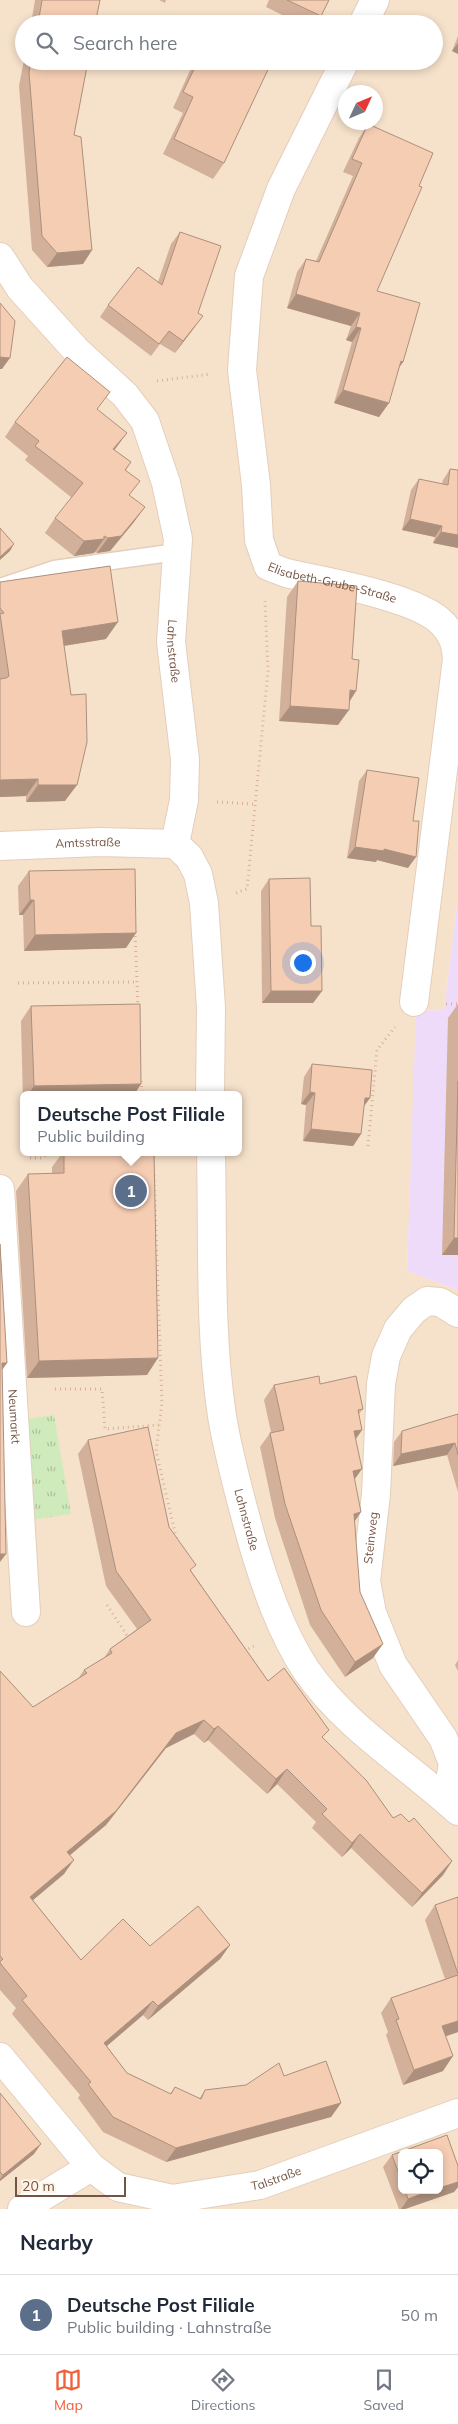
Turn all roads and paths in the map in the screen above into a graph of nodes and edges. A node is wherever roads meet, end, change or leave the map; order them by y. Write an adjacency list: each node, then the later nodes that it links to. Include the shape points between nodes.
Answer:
1 (375, 0): 2 (street)
2 (368, 15)
3 (340, 70): 5 (street, Elisabeth-Grube-Straße, via 280,189 249,276)
4 (0, 257): 6 (street, Lahnstraße, via 20,288 76,350)
5 (242, 370): 6 (path, via 157,381); 8 (street, Elisabeth-Grube-Straße, via 259,540)
6 (124, 395): 7 (street, Lahnstraße, via 145,422 166,483 178,539)
7 (177, 552): 9 (lane, via 54,569); 12 (street, Lahnstraße, via 171,642 185,760 184,800)
8 (268, 566): 11 (path, via 265,586 268,671); 18 (street, Elisabeth-Grube-Straße, via 416,606 442,623 456,641 457,659)
9 (0, 587)
10 (224, 802): 11 (path)
11 (254, 804): 14 (path, via 247,889)
12 (175, 844): 13 (street, Amtsstraße, via 100,842); 14 (street, via 189,857 198,874)
13 (0, 846)
14 (204, 903): 22 (street, via 210,1008)
15 (135, 922): 16 (path)
16 (137, 982): 17 (path); 19 (path)
17 (18, 983)
18 (414, 1002): 23 (path, via 376,1050)
19 (138, 1010)
20 (141, 1076): 21 (path)
21 (142, 1091)
22 (210, 1091)
23 (368, 1146)
24 (44, 1156): 26 (path)
25 (211, 1156): 35 (street, Lahnstraße, via 215,1351 222,1417 236,1484 261,1570)
26 (30, 1158)
27 (153, 1169): 31 (path, via 162,1403)
28 (0, 1189): 34 (street, Neumarkt)
29 (458, 1313): 38 (street, Steinweg, via 440,1302 427,1301 414,1310 398,1329 386,1356 381,1384 376,1494 366,1581 372,1613 393,1665 443,1738 453,1763)
30 (55, 1389): 31 (path, via 102,1389 105,1428)
31 (159, 1425): 32 (path, via 156,1451)
32 (179, 1548)
33 (107, 1605): 36 (path)
34 (26, 1612)
35 (284, 1628): 37 (path); 38 (street, Lahnstraße, via 306,1670 336,1706)
36 (132, 1644)
37 (238, 1654)
38 (453, 1806)
39 (0, 2057): 41 (street, Talstraße)
40 (458, 2113): 41 (street, Talstraße, via 260,2185 172,2199 118,2187)
41 (91, 2167): 42 (street)
42 (22, 2209)

